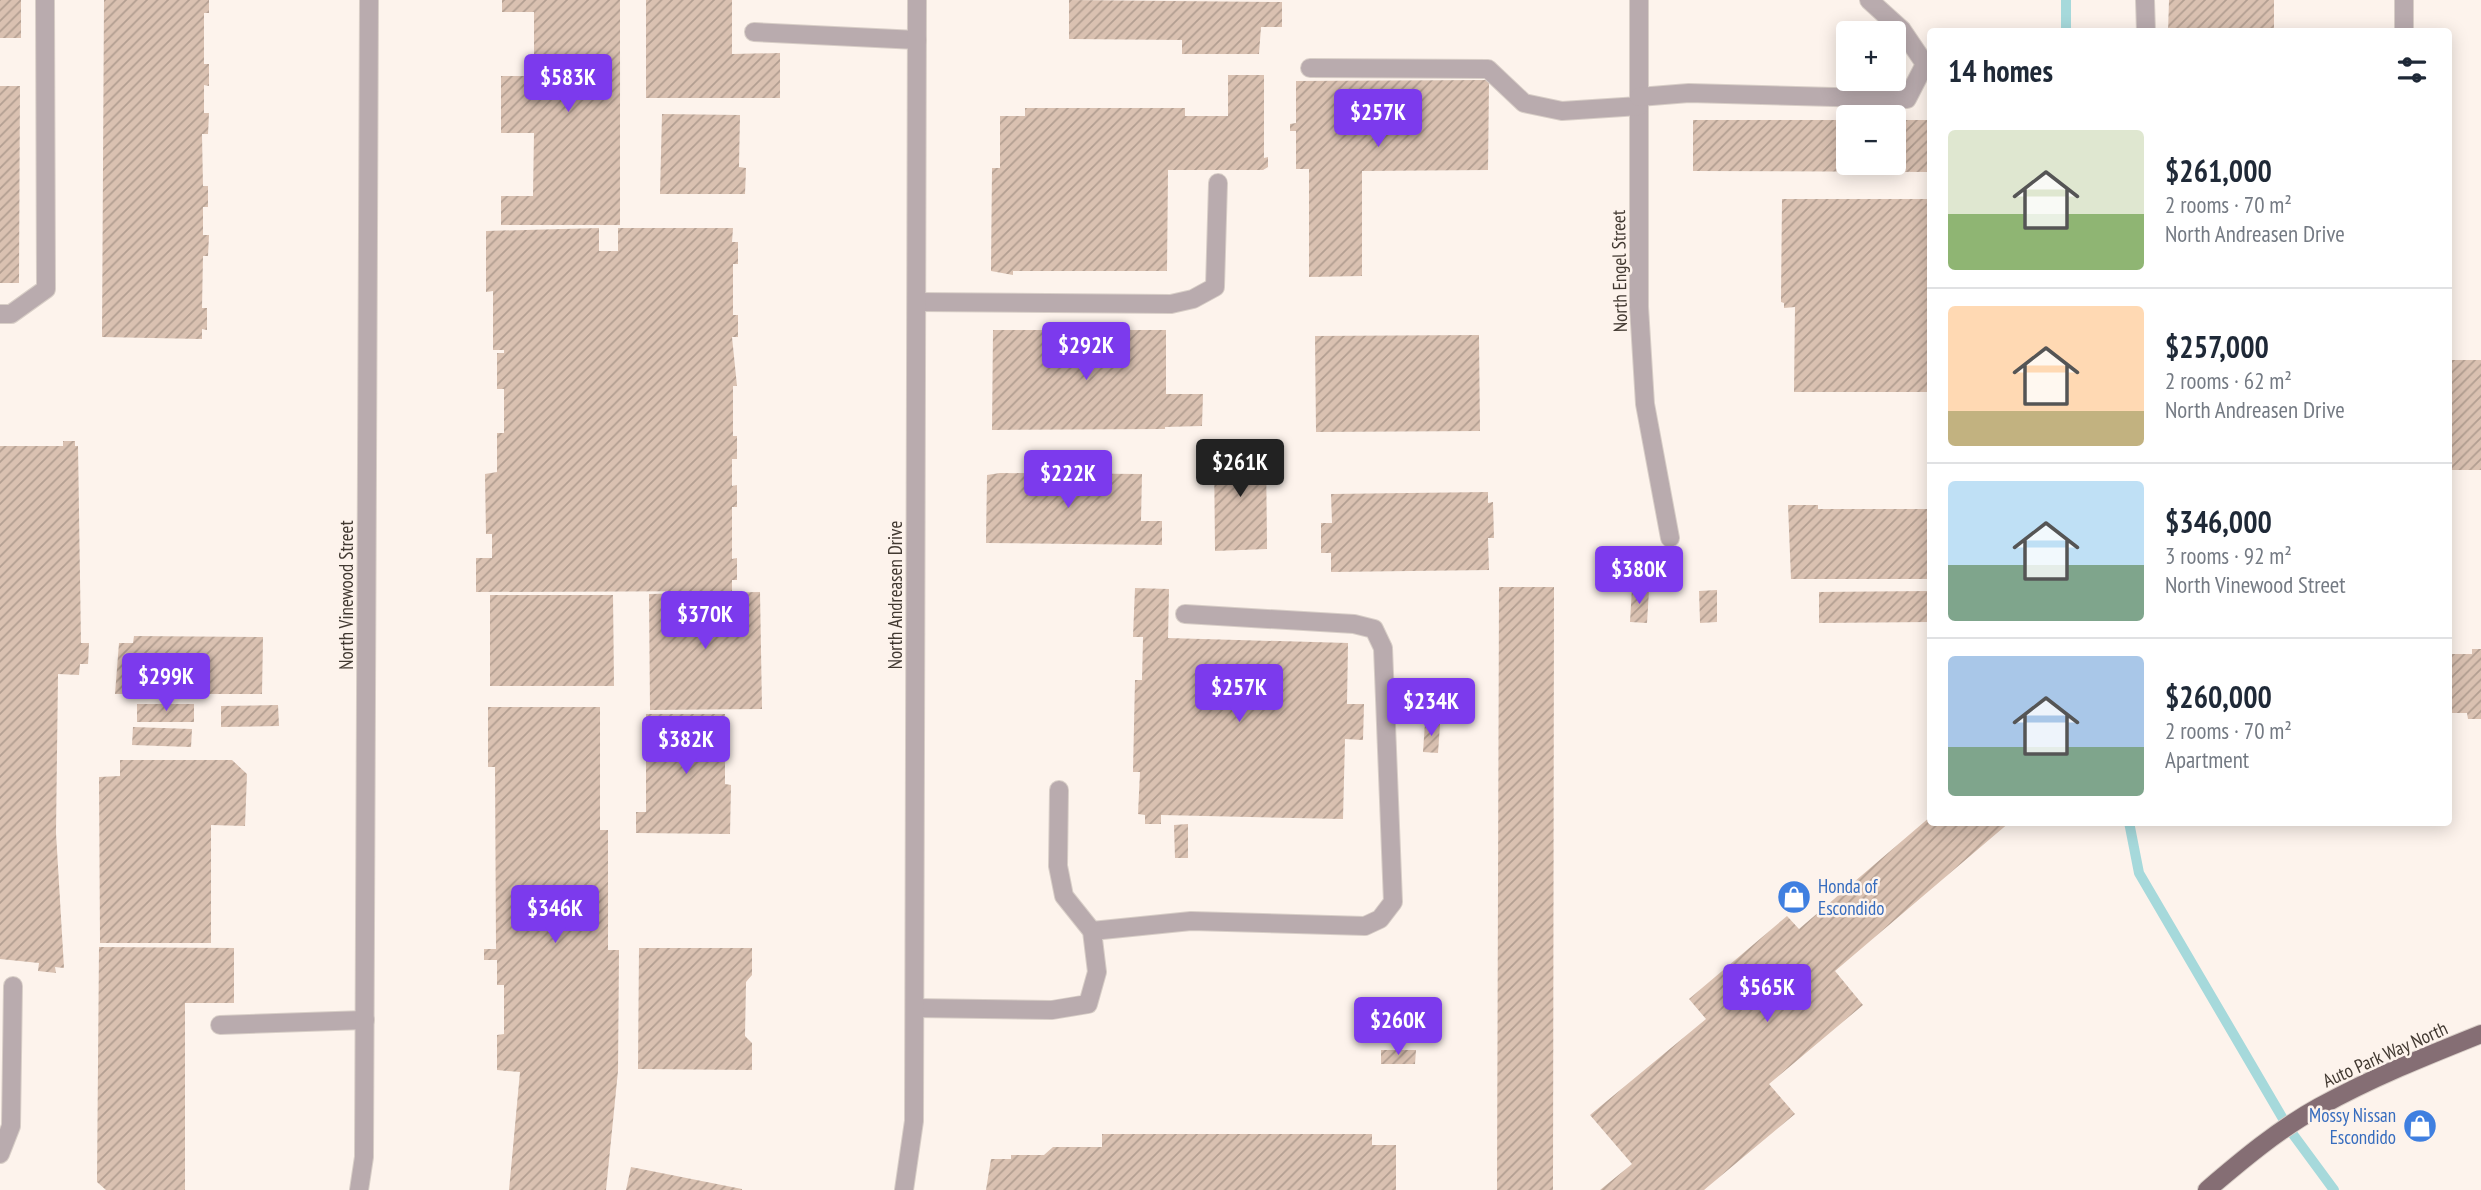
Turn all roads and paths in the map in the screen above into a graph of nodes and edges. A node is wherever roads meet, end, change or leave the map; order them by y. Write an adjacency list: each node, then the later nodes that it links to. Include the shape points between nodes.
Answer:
1 (45, 0): 16 (street, via 46,289 11,314)
2 (369, 0): 23 (street, North Vinewood Street)
3 (917, 0): 11 (street, North Andreasen Drive)
4 (1639, 0): 13 (street, North Engel Street)
5 (1869, 0): 13 (street, via 1902,30 1926,64 1907,99 1689,93)
6 (2145, 0): 8 (street)
7 (2404, 0): 9 (street)
8 (2146, 28)
9 (2403, 28)
10 (754, 32): 11 (street)
11 (917, 40): 15 (street, North Andreasen Drive)
12 (1310, 68): 13 (street, via 1488,69 1524,103 1562,111)
13 (1639, 101): 17 (street, North Engel Street, via 1639,307 1645,404)
14 (1218, 183): 15 (street, via 1215,287 1193,299 1171,304)
15 (917, 302): 22 (street, North Andreasen Drive)
16 (0, 314)
17 (1670, 538)
18 (1185, 614): 20 (street, via 1374,629 1383,649 1393,902 1380,919 1365,926 1191,921)
19 (1059, 790): 20 (street, via 1058,866 1064,896)
20 (1092, 932): 22 (street, via 1097,972 1088,1004 1052,1010)
21 (13, 986): 26 (street, via 11,1126)
22 (915, 1008): 28 (street, North Andreasen Drive, via 915,1121)
23 (365, 1020): 24 (street); 27 (street, North Vinewood Street, via 364,1157)
24 (220, 1025)
25 (2481, 1034): 29 (main road, Auto Park Way North, via 2317,1108 2252,1152)
26 (0, 1154)
27 (359, 1190)
28 (904, 1190)
29 (2207, 1190)

